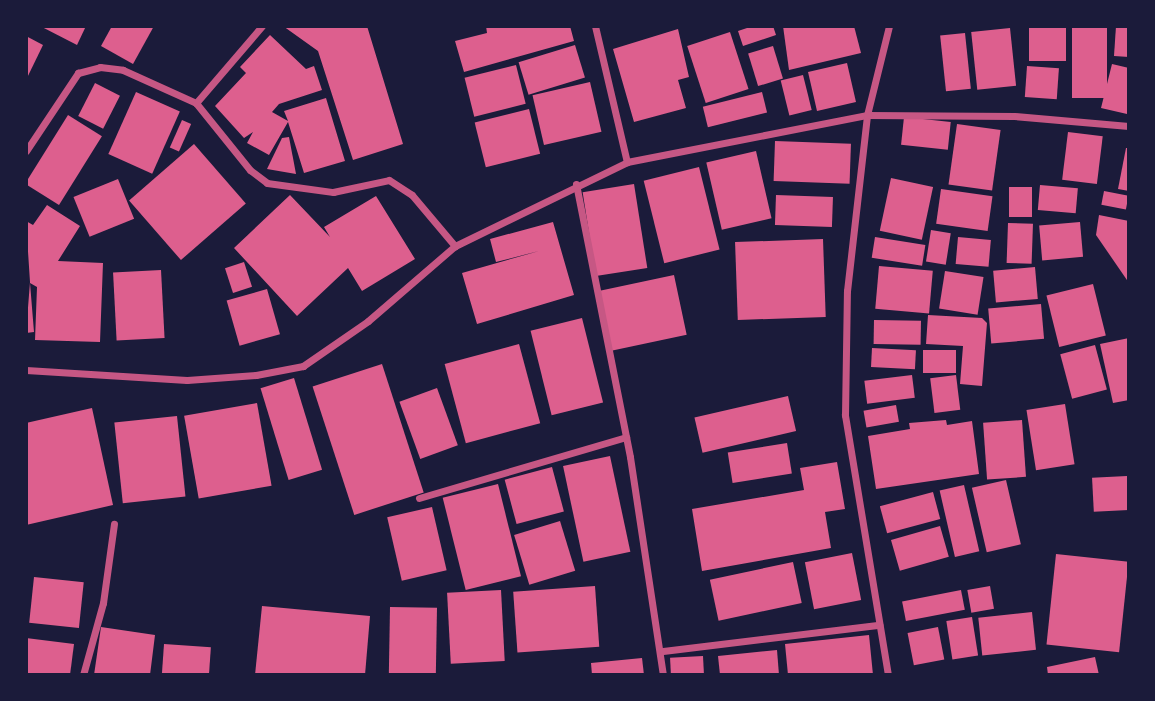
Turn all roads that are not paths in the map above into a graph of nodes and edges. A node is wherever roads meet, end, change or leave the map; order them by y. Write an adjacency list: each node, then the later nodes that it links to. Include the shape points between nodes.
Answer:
1 (262, 26): 4 (street)
2 (595, 26): 8 (street)
3 (889, 26): 5 (street)
4 (196, 103): 7 (street, via 123,70 84,70 71,78); 10 (street, via 250,170 267,183 333,192 389,180 412,195)
5 (867, 115): 6 (street, via 1014,116); 8 (street); 15 (street, via 847,291 845,415)
6 (1129, 126)
7 (26, 151)
8 (627, 162): 9 (street)
9 (576, 184): 10 (street); 12 (street)
10 (455, 246): 11 (street, via 368,321 303,366 256,376 187,380)
11 (26, 370)
12 (626, 437): 13 (street); 16 (street)
13 (419, 498)
14 (114, 524): 17 (street, via 103,603)
15 (880, 625): 16 (street); 19 (street)
16 (663, 651): 18 (street)
17 (83, 675)
18 (663, 675)
19 (888, 675)

